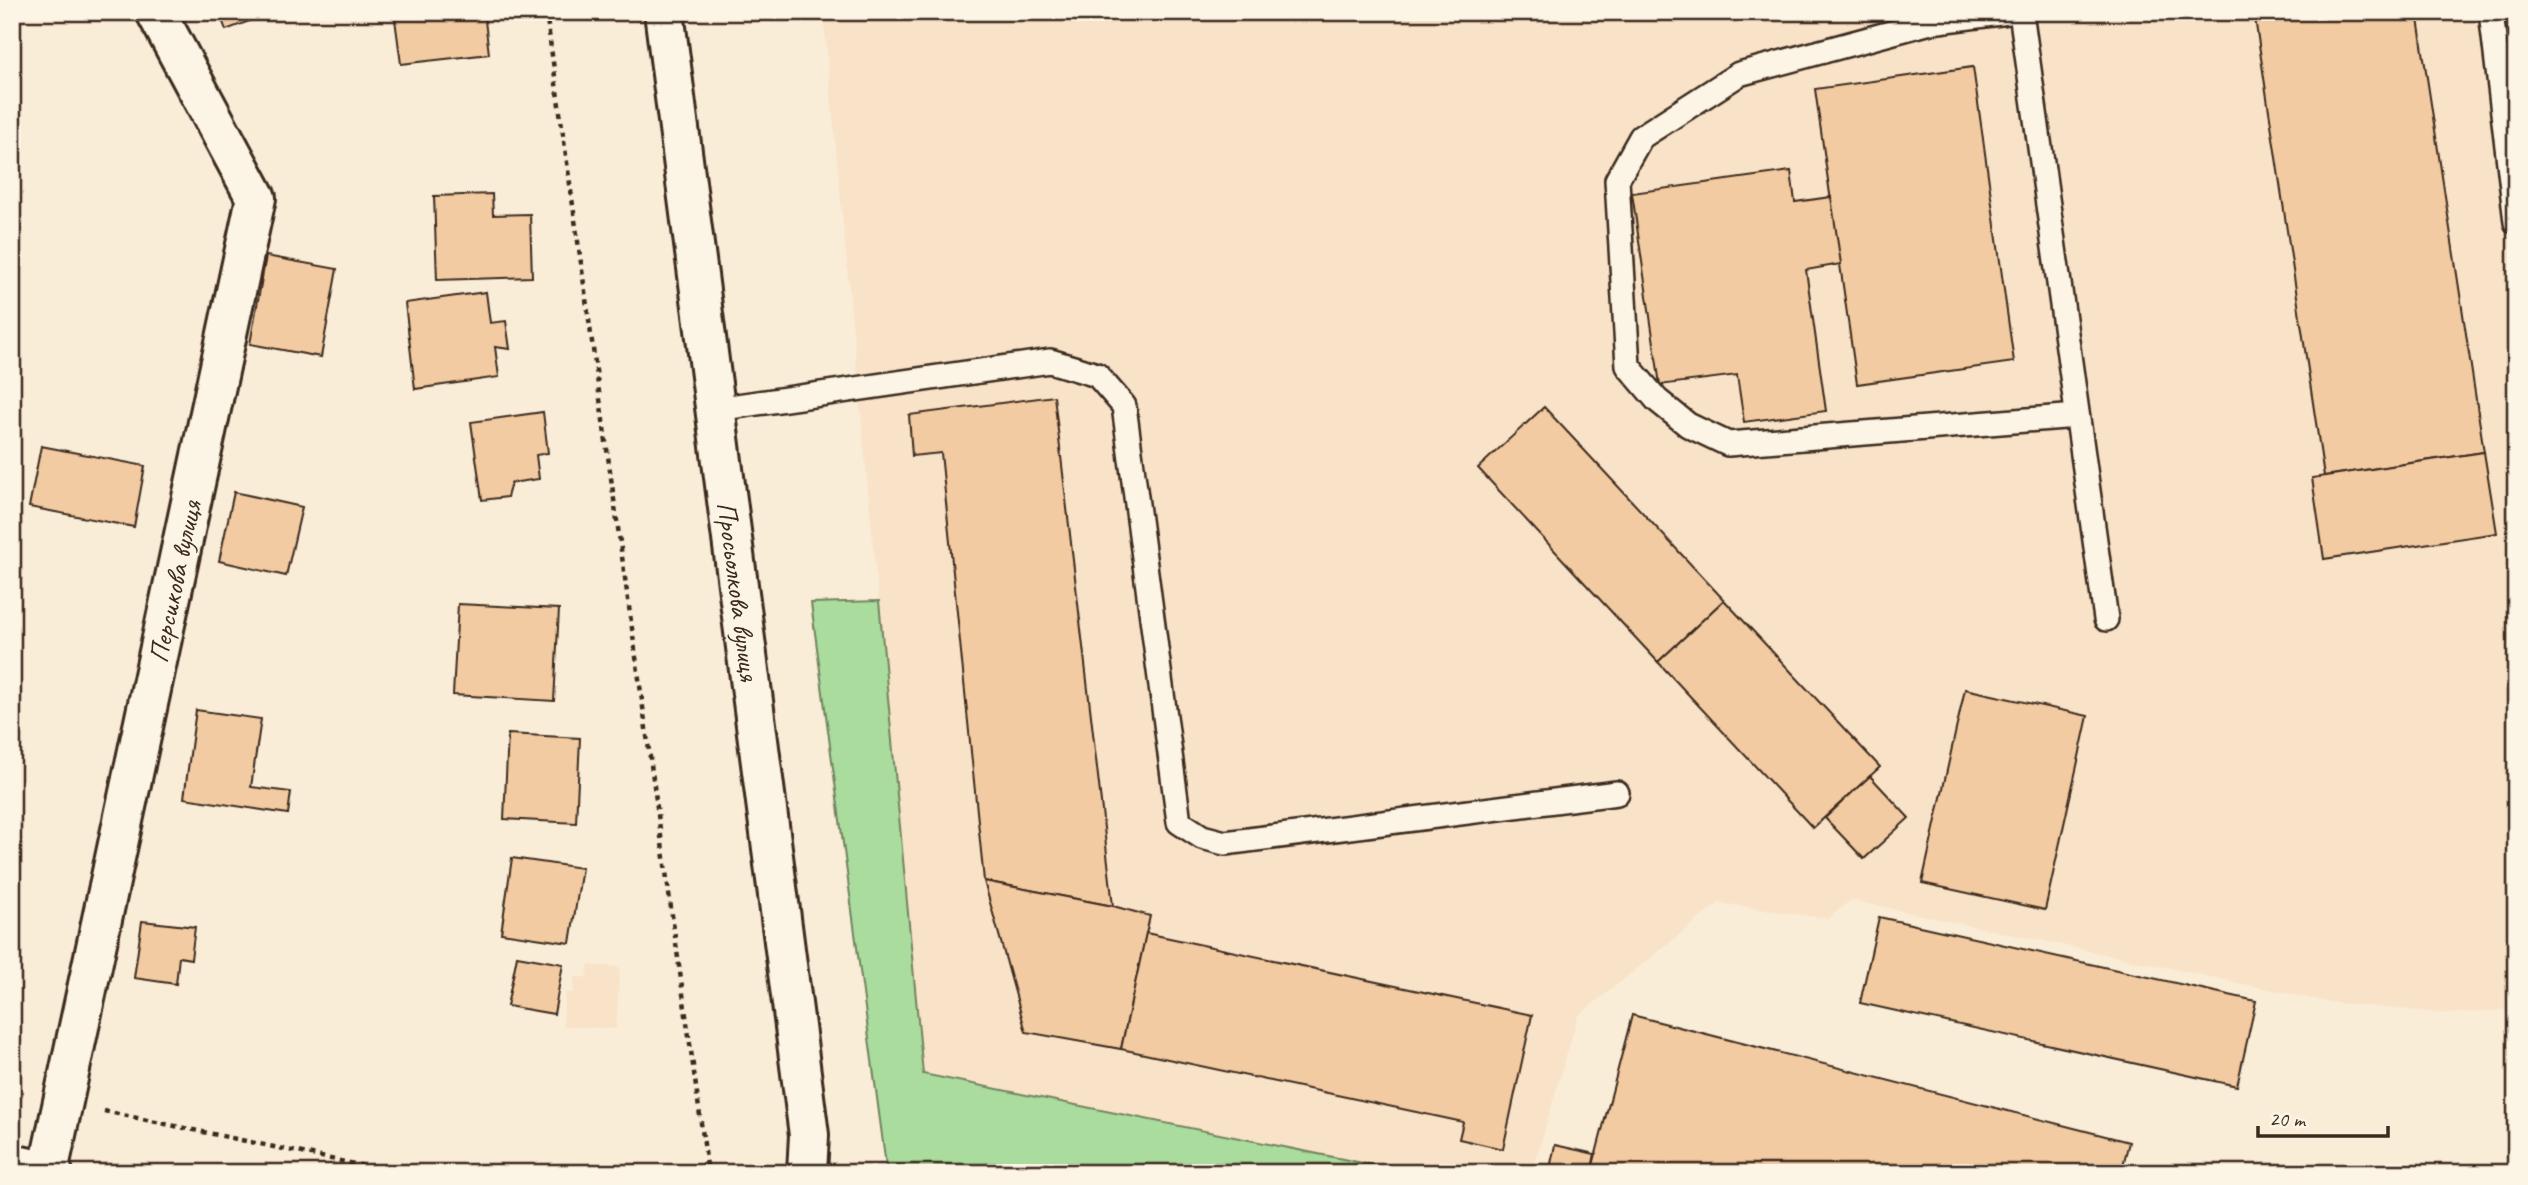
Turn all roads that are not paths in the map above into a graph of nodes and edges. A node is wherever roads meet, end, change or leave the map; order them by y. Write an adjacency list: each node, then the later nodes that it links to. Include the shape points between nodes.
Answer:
1 (156, 12): 11 (street, Персикова вулиця, via 256,198 61,1102)
2 (664, 12): 7 (street, Просьолкова вулиця)
3 (2008, 12): 8 (lane, via 1931,22 1739,74 1641,137 1617,180 1628,366 1657,400 1688,425 1728,444)
4 (2021, 12): 8 (lane)
5 (2491, 12): 6 (lane)
6 (2516, 222)
7 (716, 409): 10 (lane, via 1050,361 1097,375 1124,406 1180,822 1202,837 1225,843); 12 (street, Просьолкова вулиця, via 809,1135)
8 (2077, 416): 9 (lane)
9 (2106, 620)
10 (1618, 793)
11 (40, 1170)
12 (807, 1173)

